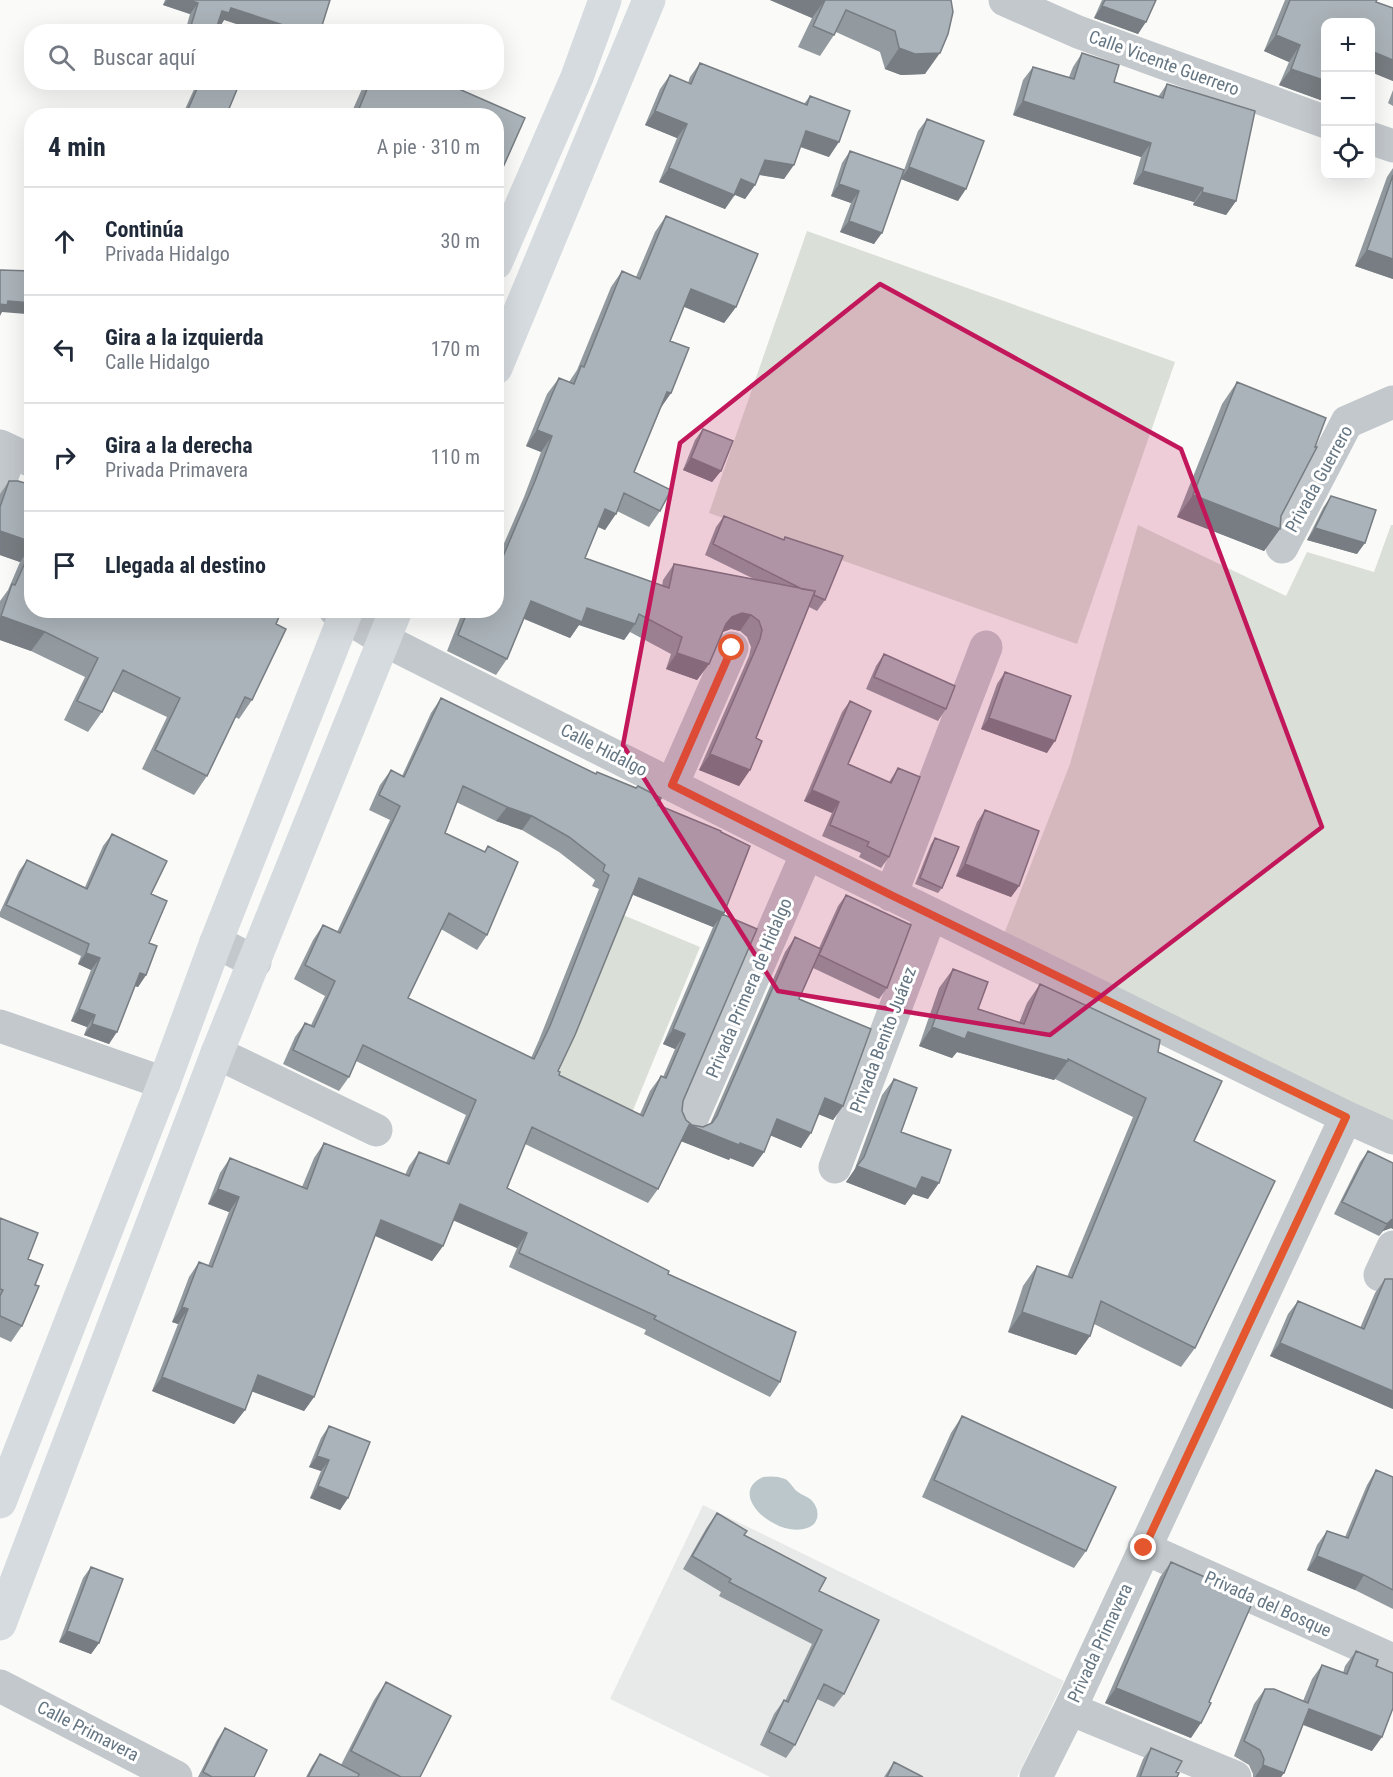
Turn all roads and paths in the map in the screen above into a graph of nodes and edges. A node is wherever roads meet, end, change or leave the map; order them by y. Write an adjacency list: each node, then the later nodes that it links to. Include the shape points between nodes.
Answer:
1 (605, 0): 7 (main road, via 577,77)
2 (649, 0): 8 (main road)
3 (1005, 0): 4 (street, Calle Vicente Guerrero, via 1078,32)
4 (1321, 120)
5 (1375, 139): 6 (street)
6 (1393, 146)
7 (504, 245)
8 (504, 349)
9 (1393, 402): 10 (street, Privada Guerrero, via 1347,422)
10 (1282, 547)
11 (340, 618): 20 (main road)
12 (364, 618): 13 (street, Calle Hidalgo)
13 (390, 625): 16 (street, Calle Hidalgo); 21 (main road)
14 (986, 647): 18 (street)
15 (732, 648): 16 (street)
16 (672, 785): 17 (street, Calle Hidalgo)
17 (807, 854): 18 (street, Calle Hidalgo); 26 (street, Privada Primera de Hidalgo)
18 (891, 895): 19 (street, Calle Hidalgo)
19 (930, 914): 25 (street, Calle Hidalgo); 29 (street, Privada Benito Juárez)
20 (216, 942): 21 (street); 24 (main road)
21 (255, 962): 23 (main road)
22 (0, 1026): 24 (street)
23 (217, 1053): 27 (street); 32 (main road)
24 (164, 1083): 30 (main road)
25 (1346, 1117): 28 (street, Calle Hidalgo); 31 (street, Privada Primavera)
26 (690, 1123)
27 (376, 1130)
28 (1393, 1138)
29 (835, 1167)
30 (0, 1502)
31 (1144, 1548): 33 (street, Privada del Bosque); 35 (street, Privada Primavera)
32 (0, 1624)
33 (1393, 1660)
34 (0, 1686): 36 (street, Calle Primavera)
35 (1070, 1709): 37 (street, Privada Primavera); 38 (street)
36 (176, 1777)
37 (1036, 1777)
38 (1235, 1777)

